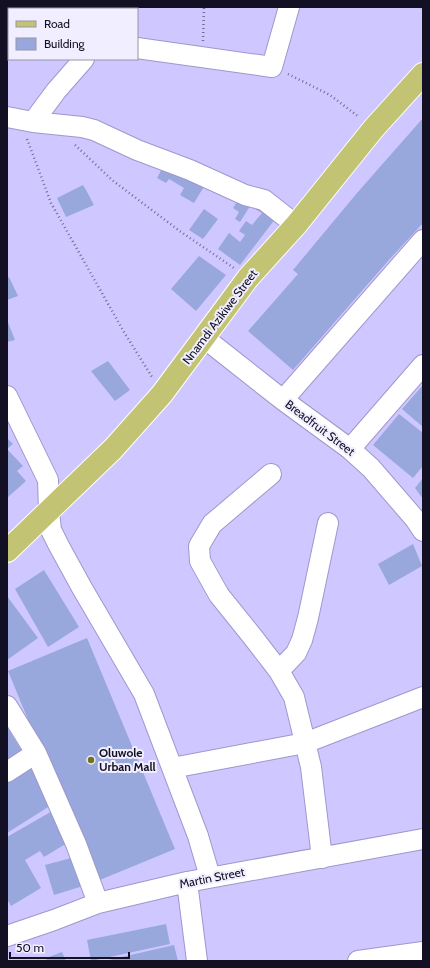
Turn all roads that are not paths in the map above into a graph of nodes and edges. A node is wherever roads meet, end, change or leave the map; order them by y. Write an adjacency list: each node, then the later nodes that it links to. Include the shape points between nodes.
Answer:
1 (289, 7): 2 (street, via 272,67)
2 (138, 48)
3 (83, 60): 5 (street, via 56,90)
4 (423, 74): 6 (main road, Nnamdi Azikiwe Street, via 374,128)
5 (20, 120): 6 (street, via 94,130 245,195 264,200)
6 (296, 225): 8 (main road, Nnamdi Azikiwe Street, via 248,278)
7 (423, 240): 11 (street)
8 (203, 337): 11 (street, Breadfruit Street); 14 (main road, Nnamdi Azikiwe Street, via 162,394 113,449)
9 (423, 366): 12 (street)
10 (7, 396): 14 (street, via 48,480)
11 (283, 400): 12 (street, Breadfruit Street)
12 (350, 449): 16 (street, Breadfruit Street, via 371,468)
13 (271, 474): 18 (street, via 212,524 198,546 200,562 219,595)
14 (49, 511): 17 (main road, Nnamdi Azikiwe Street); 23 (street, via 51,530 58,546 144,694)
15 (328, 523): 18 (street, via 302,640 296,653)
16 (423, 531)
17 (7, 551)
18 (279, 671): 21 (street, via 294,697)
19 (423, 697): 21 (street)
20 (7, 706): 22 (street)
21 (305, 743): 23 (street); 26 (street, via 311,767)
22 (36, 753): 24 (street); 29 (street, via 76,844)
23 (172, 768): 27 (street, via 198,836)
24 (7, 772)
25 (423, 839): 26 (street, Martin Street)
26 (322, 858): 27 (street, Martin Street)
27 (210, 877): 28 (street, Martin Street)
28 (187, 882): 29 (street, Martin Street); 32 (street)
29 (98, 903): 30 (street, Martin Street)
30 (7, 936)
31 (423, 952): 33 (street)
32 (197, 961)
33 (358, 961)

